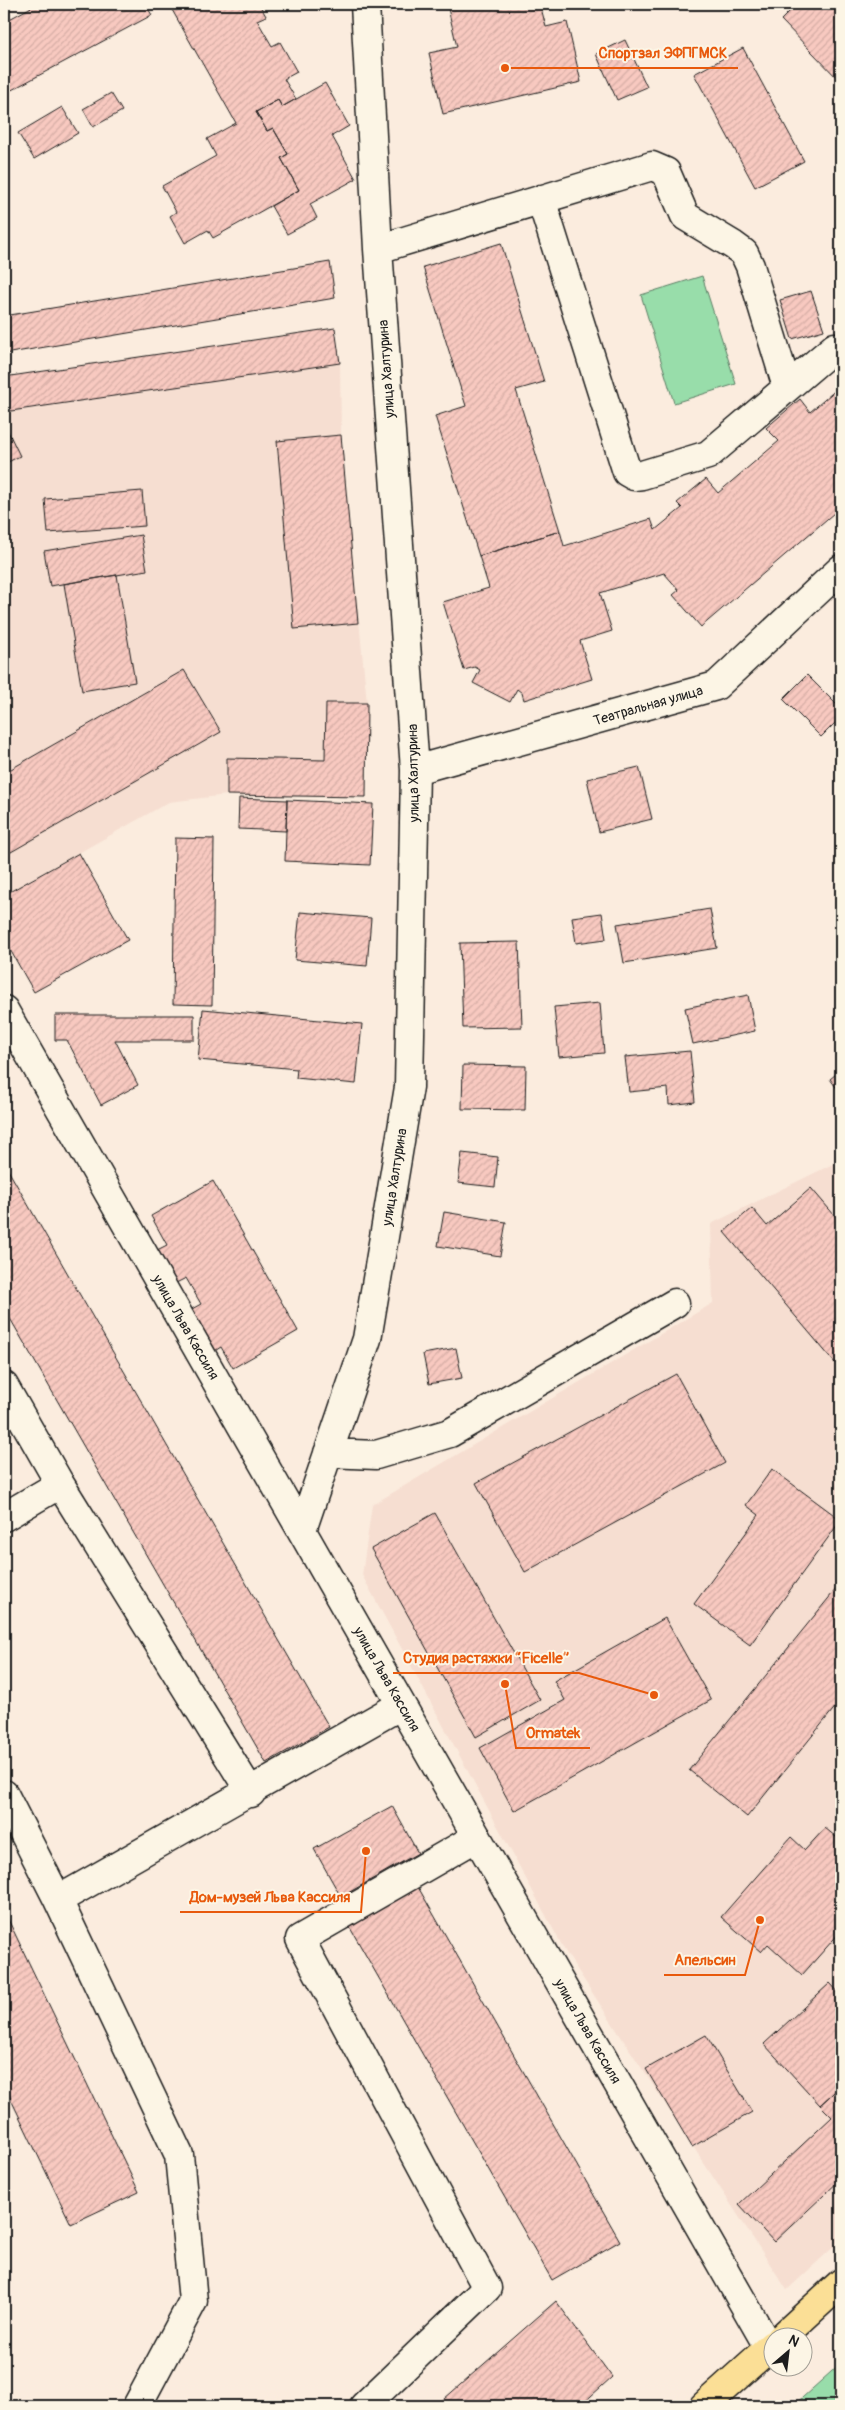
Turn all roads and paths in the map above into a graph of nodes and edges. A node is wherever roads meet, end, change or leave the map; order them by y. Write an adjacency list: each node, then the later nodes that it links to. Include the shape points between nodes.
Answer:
1 (365, 4): 3 (street, улица Халтурина)
2 (541, 199): 3 (street); 5 (street, via 652,166 666,172 685,216 744,253); 5 (street, via 627,472 634,476 642,475 708,455)
3 (378, 249): 7 (street, улица Халтурина)
4 (835, 346): 5 (street)
5 (787, 387)
6 (841, 570): 7 (street, Театральная улица, via 716,686)
7 (415, 770): 11 (street, улица Халтурина, via 409,1088 367,1339)
8 (8, 1026): 14 (street, улица Льва Кассиля)
9 (674, 1303): 11 (street, via 450,1433 376,1455)
10 (4, 1386): 12 (street)
11 (328, 1454): 14 (street, улица Халтурина)
12 (60, 1484): 13 (street); 16 (street)
13 (4, 1517)
14 (302, 1530): 15 (street, улица Льва Кассиля)
15 (401, 1705): 16 (street); 18 (street, улица Льва Кассиля)
16 (250, 1793): 19 (street)
17 (4, 1794): 19 (street)
18 (477, 1837): 21 (street, улица Льва Кассиля); 25 (street, via 300,1939 487,2288)
19 (58, 1900): 24 (street, via 179,2155 193,2301)
20 (841, 2283): 22 (main road)
21 (765, 2328)
22 (792, 2328)
23 (762, 2355): 26 (main road)
24 (137, 2406)
25 (364, 2406)
26 (704, 2406)

